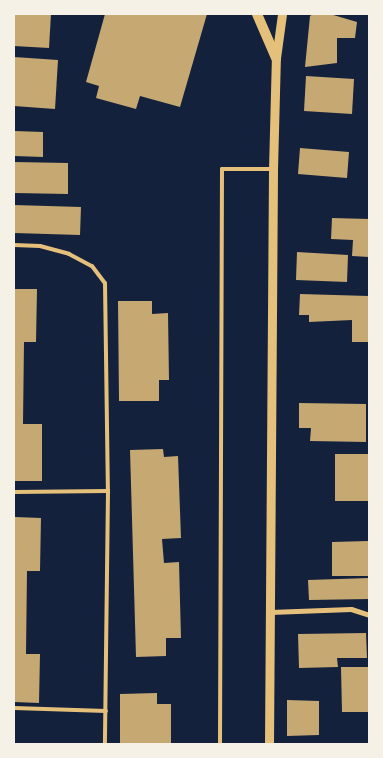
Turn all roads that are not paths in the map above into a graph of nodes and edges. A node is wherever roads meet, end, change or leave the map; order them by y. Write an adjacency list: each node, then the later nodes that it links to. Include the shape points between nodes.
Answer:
1 (257, 14): 3 (main road)
2 (282, 14): 3 (street)
3 (276, 58): 4 (street)
4 (273, 169): 8 (street); 13 (lane, via 222,169)
5 (14, 244): 7 (lane, via 40,246 69,254 92,266 105,283)
6 (14, 492): 7 (lane)
7 (108, 492): 11 (lane)
8 (270, 612): 9 (street, via 351,609); 14 (street)
9 (369, 615)
10 (14, 708): 11 (lane)
11 (106, 710): 12 (lane)
12 (105, 744)
13 (220, 744)
14 (269, 744)

